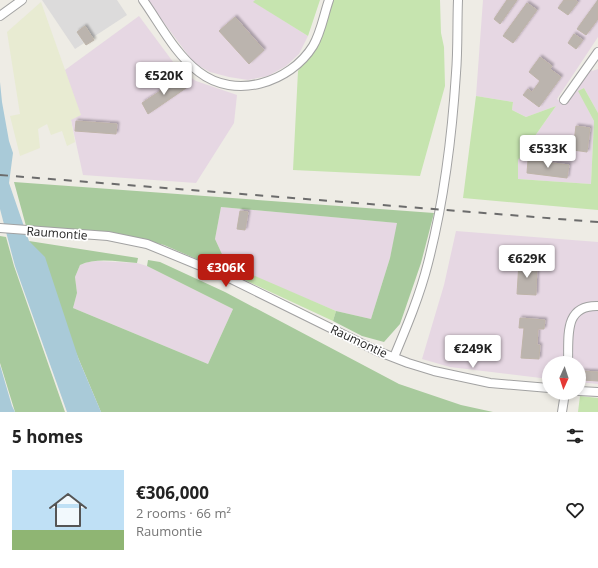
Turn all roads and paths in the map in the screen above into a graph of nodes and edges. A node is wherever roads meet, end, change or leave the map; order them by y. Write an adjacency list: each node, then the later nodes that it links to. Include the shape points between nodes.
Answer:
1 (22, 0): 5 (street)
2 (143, 0): 3 (street, via 186,61 200,73 225,84 254,86 275,79 302,60 314,45)
3 (329, 0)
4 (458, 0): 11 (street, Raumontie, via 453,123 440,211 428,264)
5 (0, 16)
6 (598, 52): 7 (street)
7 (564, 100)
8 (1, 228): 11 (street, Raumontie, via 108,236 147,244 225,276)
9 (598, 306): 10 (street, via 587,306 578,310 571,319)
10 (568, 356)
11 (394, 357): 12 (street, via 434,371 473,379)
12 (542, 387)
13 (586, 391): 14 (street)
14 (598, 392)
15 (564, 400): 16 (street)
16 (562, 412)

